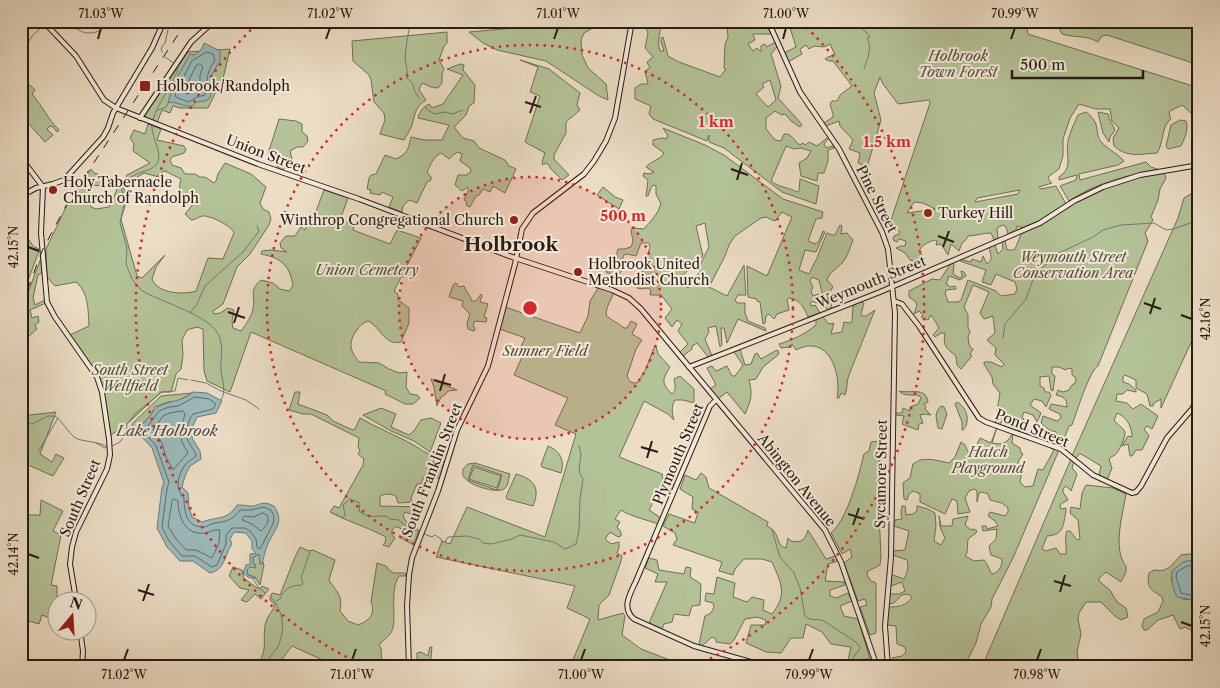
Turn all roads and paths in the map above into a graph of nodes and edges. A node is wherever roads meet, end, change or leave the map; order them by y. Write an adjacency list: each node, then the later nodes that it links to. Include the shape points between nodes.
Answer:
1 (43, 21): 6 (main road, Union Street, via 78,58 104,100)
2 (164, 21): 6 (main road, via 152,48)
3 (214, 21): 7 (main road, via 192,40)
4 (632, 21): 12 (main road, South Franklin Street, via 609,136 584,174 527,220 520,234)
5 (768, 21): 13 (main road, Pine Street, via 800,92 837,145 882,232 888,249)
6 (116, 108): 7 (main road, Union Street); 10 (main road, via 106,133 70,175)
7 (140, 118): 12 (main road, Union Street)
8 (21, 158): 10 (main road)
9 (1199, 165): 13 (main road, Weymouth Street, via 1140,174 1103,187 1040,223)
10 (43, 187): 11 (main road); 18 (main road, South Street, via 46,299 98,379 110,442 107,469 72,547 70,564)
11 (21, 196)
12 (516, 259): 15 (main road, Plymouth Street, via 626,296); 21 (main road, South Franklin Street, via 488,366 459,426 412,558 407,609)
13 (893, 287): 14 (main road, Sycamore Street); 15 (main road, Weymouth Street)
14 (894, 301): 16 (main road, Pond Street, via 902,304 920,326 979,418 1061,449 1093,476 1132,494 1141,486 1167,438 1192,409); 24 (main road, Sycamore Street, via 891,557 885,639)
15 (689, 367): 17 (main road, Plymouth Street)
16 (1199, 395)
17 (716, 400): 22 (main road, Plymouth Street, via 710,406 627,608 634,619 694,646); 23 (main road, Abington Avenue, via 829,537 841,562)
18 (74, 590)
19 (81, 640): 20 (main road)
20 (82, 667)
21 (409, 667)
22 (769, 667)
23 (877, 667)
24 (887, 667)

